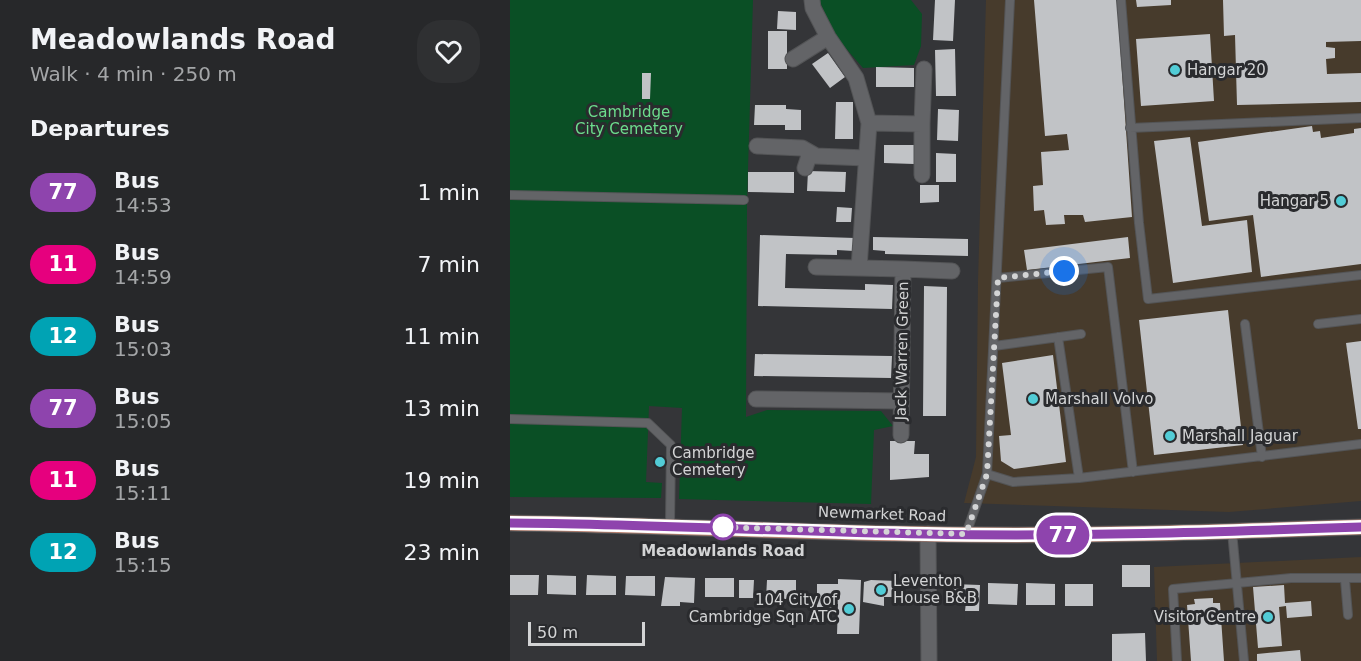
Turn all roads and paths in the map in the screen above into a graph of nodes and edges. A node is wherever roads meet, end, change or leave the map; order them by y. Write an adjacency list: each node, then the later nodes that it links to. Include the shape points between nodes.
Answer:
1 (812, 0): 4 (street)
2 (1010, 0): 21 (lane)
3 (1120, 0): 10 (lane)
4 (828, 37): 5 (street); 8 (street, via 856,78)
5 (793, 59)
6 (924, 69): 9 (street)
7 (1361, 118): 10 (lane)
8 (869, 123): 9 (street); 12 (street)
9 (922, 124): 13 (street)
10 (1130, 128): 20 (lane, via 1148,298)
11 (758, 146): 12 (street, via 802,148 808,160 816,156)
12 (866, 159): 17 (street)
13 (922, 175)
14 (510, 195): 15 (lane)
15 (744, 200)
16 (816, 267): 17 (street, Jack Warren Green)
17 (859, 268): 18 (street, Jack Warren Green)
18 (903, 269): 19 (street); 29 (street, Jack Warren Green)
19 (952, 271)
20 (1361, 275)
21 (998, 278): 27 (lane); 34 (lane, via 1108,267)
22 (1361, 319): 24 (lane)
23 (1245, 324): 33 (lane)
24 (1318, 324)
25 (1082, 334): 26 (lane)
26 (1058, 338): 27 (lane); 36 (lane)
27 (994, 346): 35 (lane)
28 (756, 399): 29 (street)
29 (901, 400): 31 (street, Jack Warren Green)
30 (510, 419): 38 (lane, via 648,423 671,445)
31 (901, 435)
32 (1361, 444): 33 (lane)
33 (1262, 457): 34 (lane)
34 (1133, 472): 36 (lane)
35 (987, 474): 36 (lane, via 1013,482); 42 (lane)
36 (1079, 478)
37 (510, 523): 38 (main road, Newmarket Road)
38 (670, 525): 41 (main road, Newmarket Road)
39 (1361, 527): 40 (main road, Newmarket Road)
40 (1232, 531): 42 (main road, Newmarket Road); 45 (lane)
41 (928, 534): 42 (main road, Newmarket Road); 47 (street)
42 (966, 534)
43 (1361, 578): 44 (lane)
44 (1345, 579): 45 (lane, via 1291,578); 46 (lane)
45 (1238, 583): 48 (lane, via 1173,589); 49 (lane)
46 (1348, 615)
47 (929, 661)
48 (1177, 661)
49 (1244, 661)

